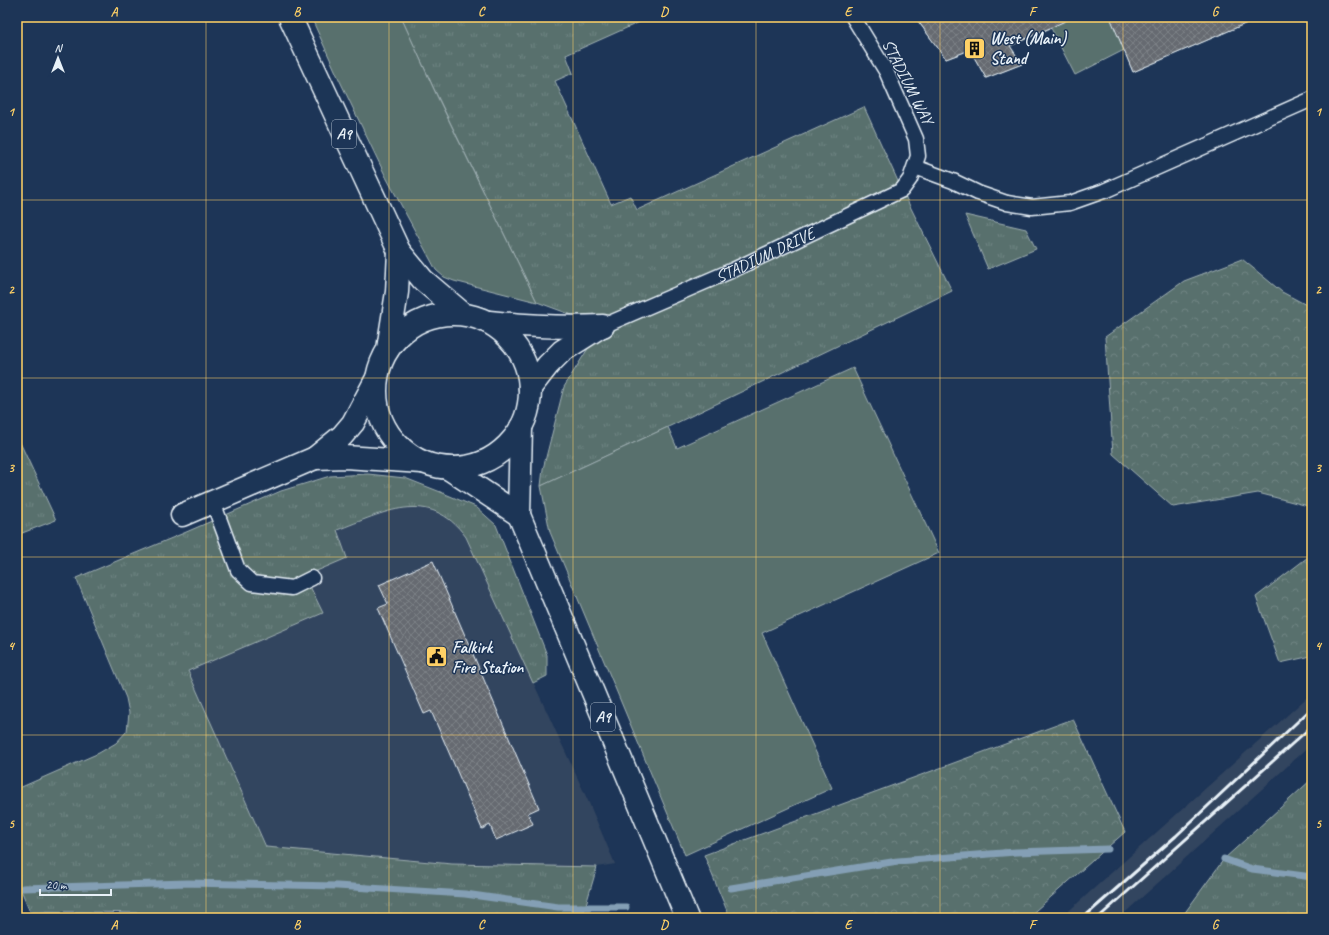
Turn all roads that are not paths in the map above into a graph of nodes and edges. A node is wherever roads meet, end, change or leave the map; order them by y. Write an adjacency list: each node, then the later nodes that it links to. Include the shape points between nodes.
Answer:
1 (290, 17): 5 (main road, A9)
2 (853, 17): 4 (lane, STADIUM WAY, via 886,71 916,139 918,156)
3 (1312, 99): 4 (lane, via 1104,191 1070,203 1032,207 1007,203)
4 (915, 167): 8 (lane, STADIUM DRIVE, via 902,190 733,270)
5 (399, 251): 6 (main road, A9, via 423,280); 9 (main road, A9, via 397,292)
6 (463, 314): 7 (main road); 9 (main road, via 441,314 420,321 402,332)
7 (488, 322): 8 (main road, STADIUM DRIVE); 11 (main road, via 505,334 518,349 527,368)
8 (602, 326): 11 (main road, STADIUM DRIVE, via 562,350)
9 (388, 349): 10 (main road, via 380,364)
10 (376, 380): 13 (main road, via 353,423 342,436); 14 (main road, via 376,405 385,428 400,448)
11 (530, 388): 12 (main road, via 528,408)
12 (521, 427): 15 (main road, via 508,445 490,459 470,467); 18 (main road, A9)
13 (315, 458): 14 (main road, via 345,457); 16 (main road)
14 (422, 462): 15 (main road)
15 (448, 468): 18 (main road)
16 (213, 502): 17 (main road); 19 (lane, via 238,570 252,583 292,588)
17 (182, 515)
18 (519, 515): 20 (main road, A9)
19 (312, 578)
20 (687, 918)

